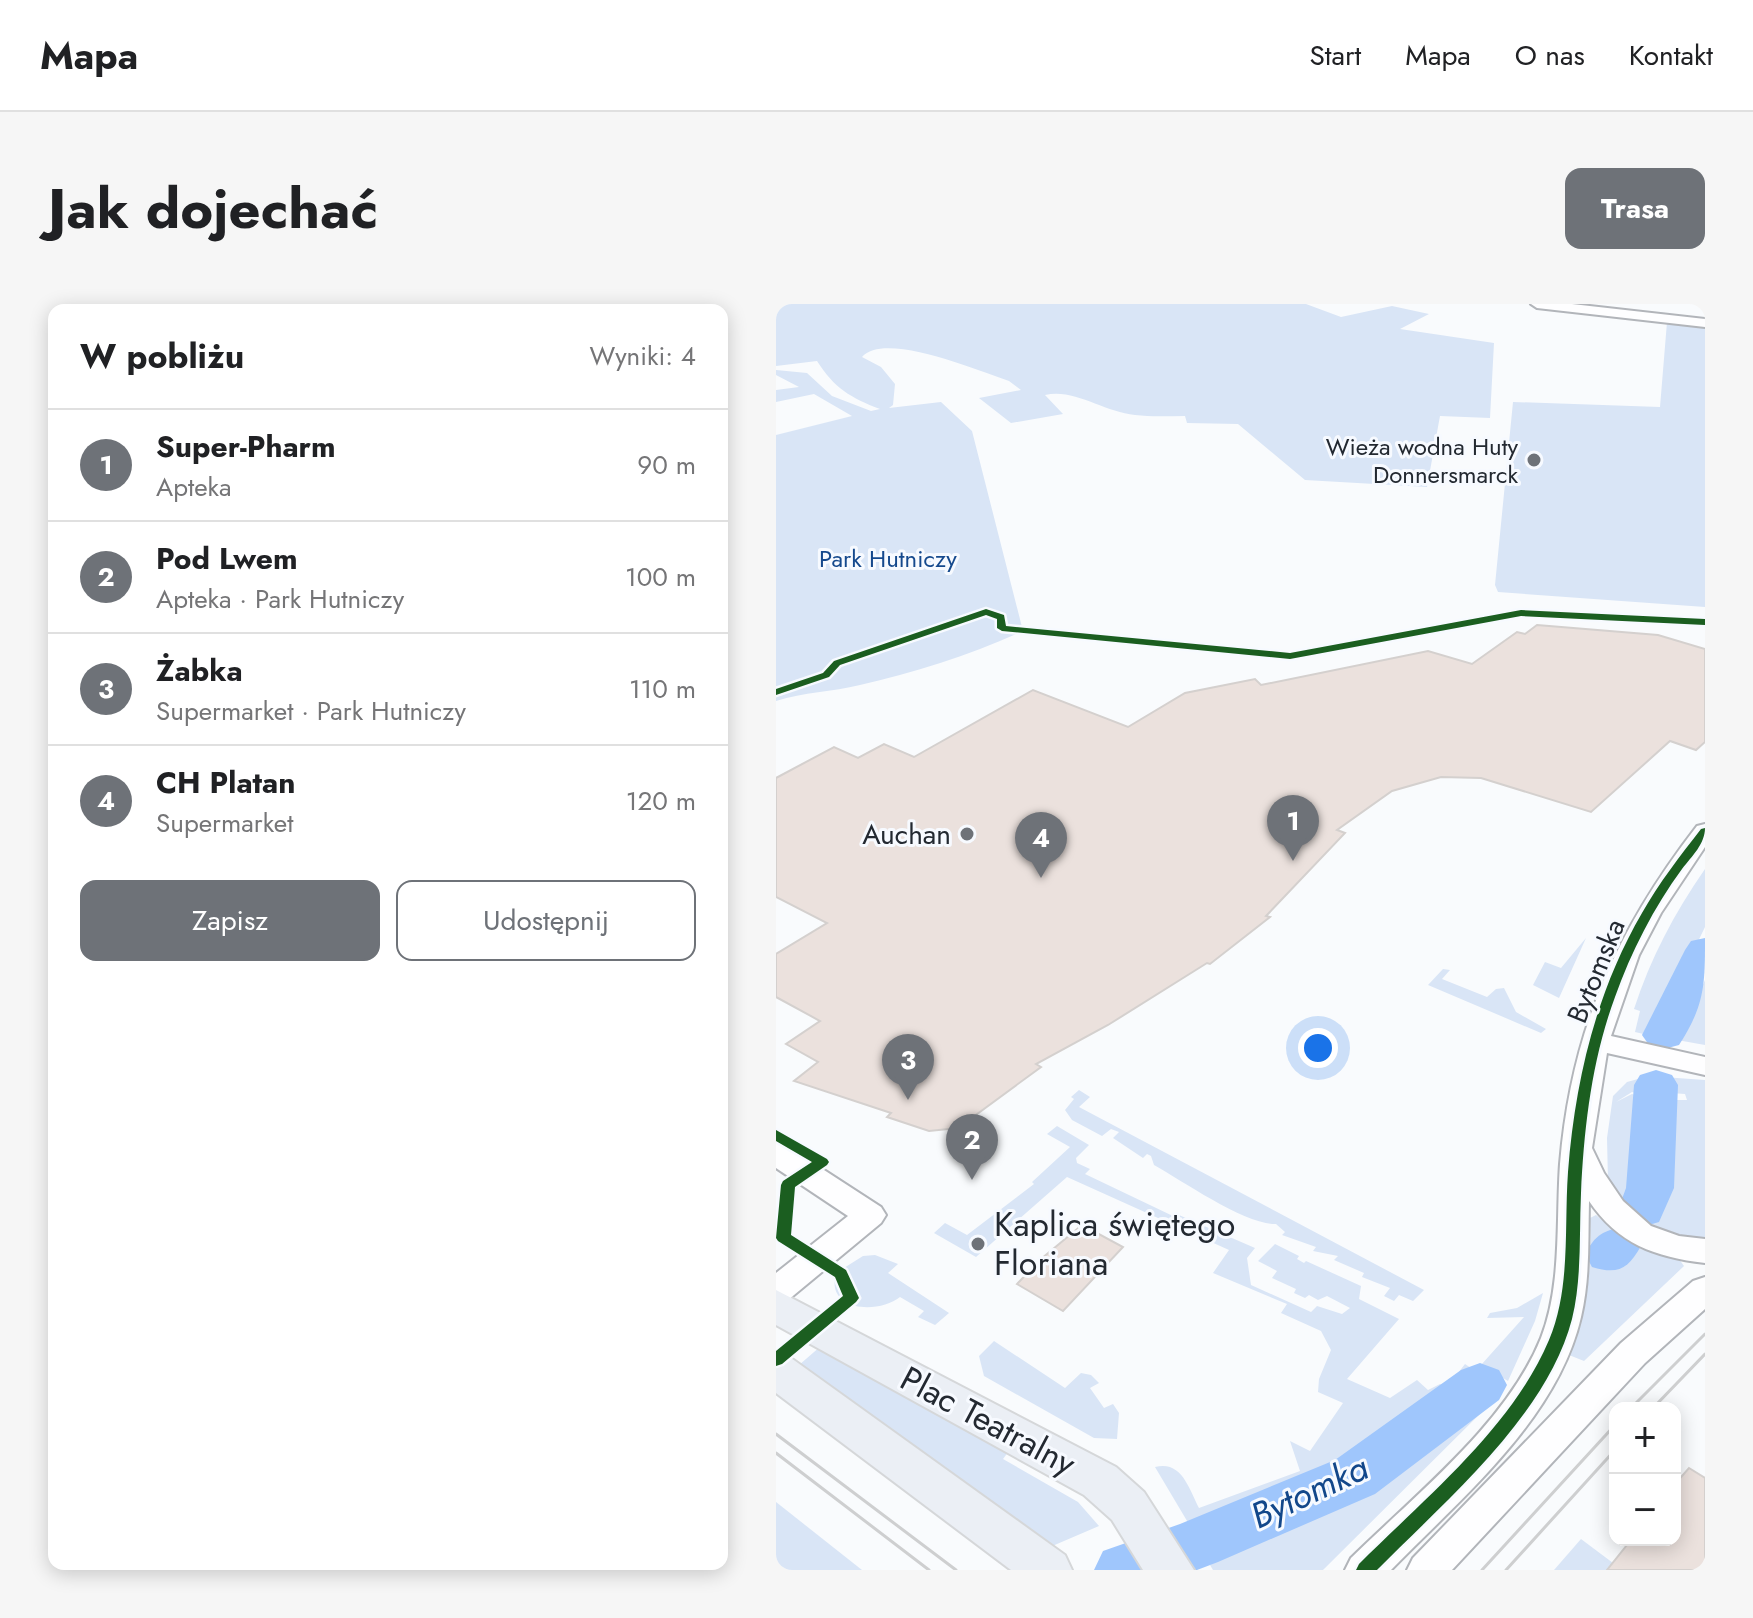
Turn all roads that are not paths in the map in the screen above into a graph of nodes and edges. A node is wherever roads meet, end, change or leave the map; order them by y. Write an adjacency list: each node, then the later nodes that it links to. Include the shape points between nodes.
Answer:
1 (1537, 304): 2 (street)
2 (1705, 323)
3 (1705, 831): 4 (street, Bytomska, via 1641,921 1619,964)
4 (1594, 1041): 5 (street, Bytomska); 6 (street, Bytomska)
5 (1705, 1066)
6 (1577, 1147): 8 (street, via 1605,1204 1629,1229 1668,1246); 15 (street, Bytomska, via 1572,1280 1558,1338 1545,1366 1504,1425)
7 (776, 1153): 10 (street, via 870,1215)
8 (1705, 1251)
9 (1705, 1290): 16 (street, via 1633,1353)
10 (776, 1291)
11 (776, 1306): 14 (main road, Plac Teatralny, via 1100,1481 1144,1526)
12 (776, 1370): 13 (main road)
13 (1036, 1562)
14 (1170, 1570)
15 (1365, 1570)
16 (1427, 1570)

